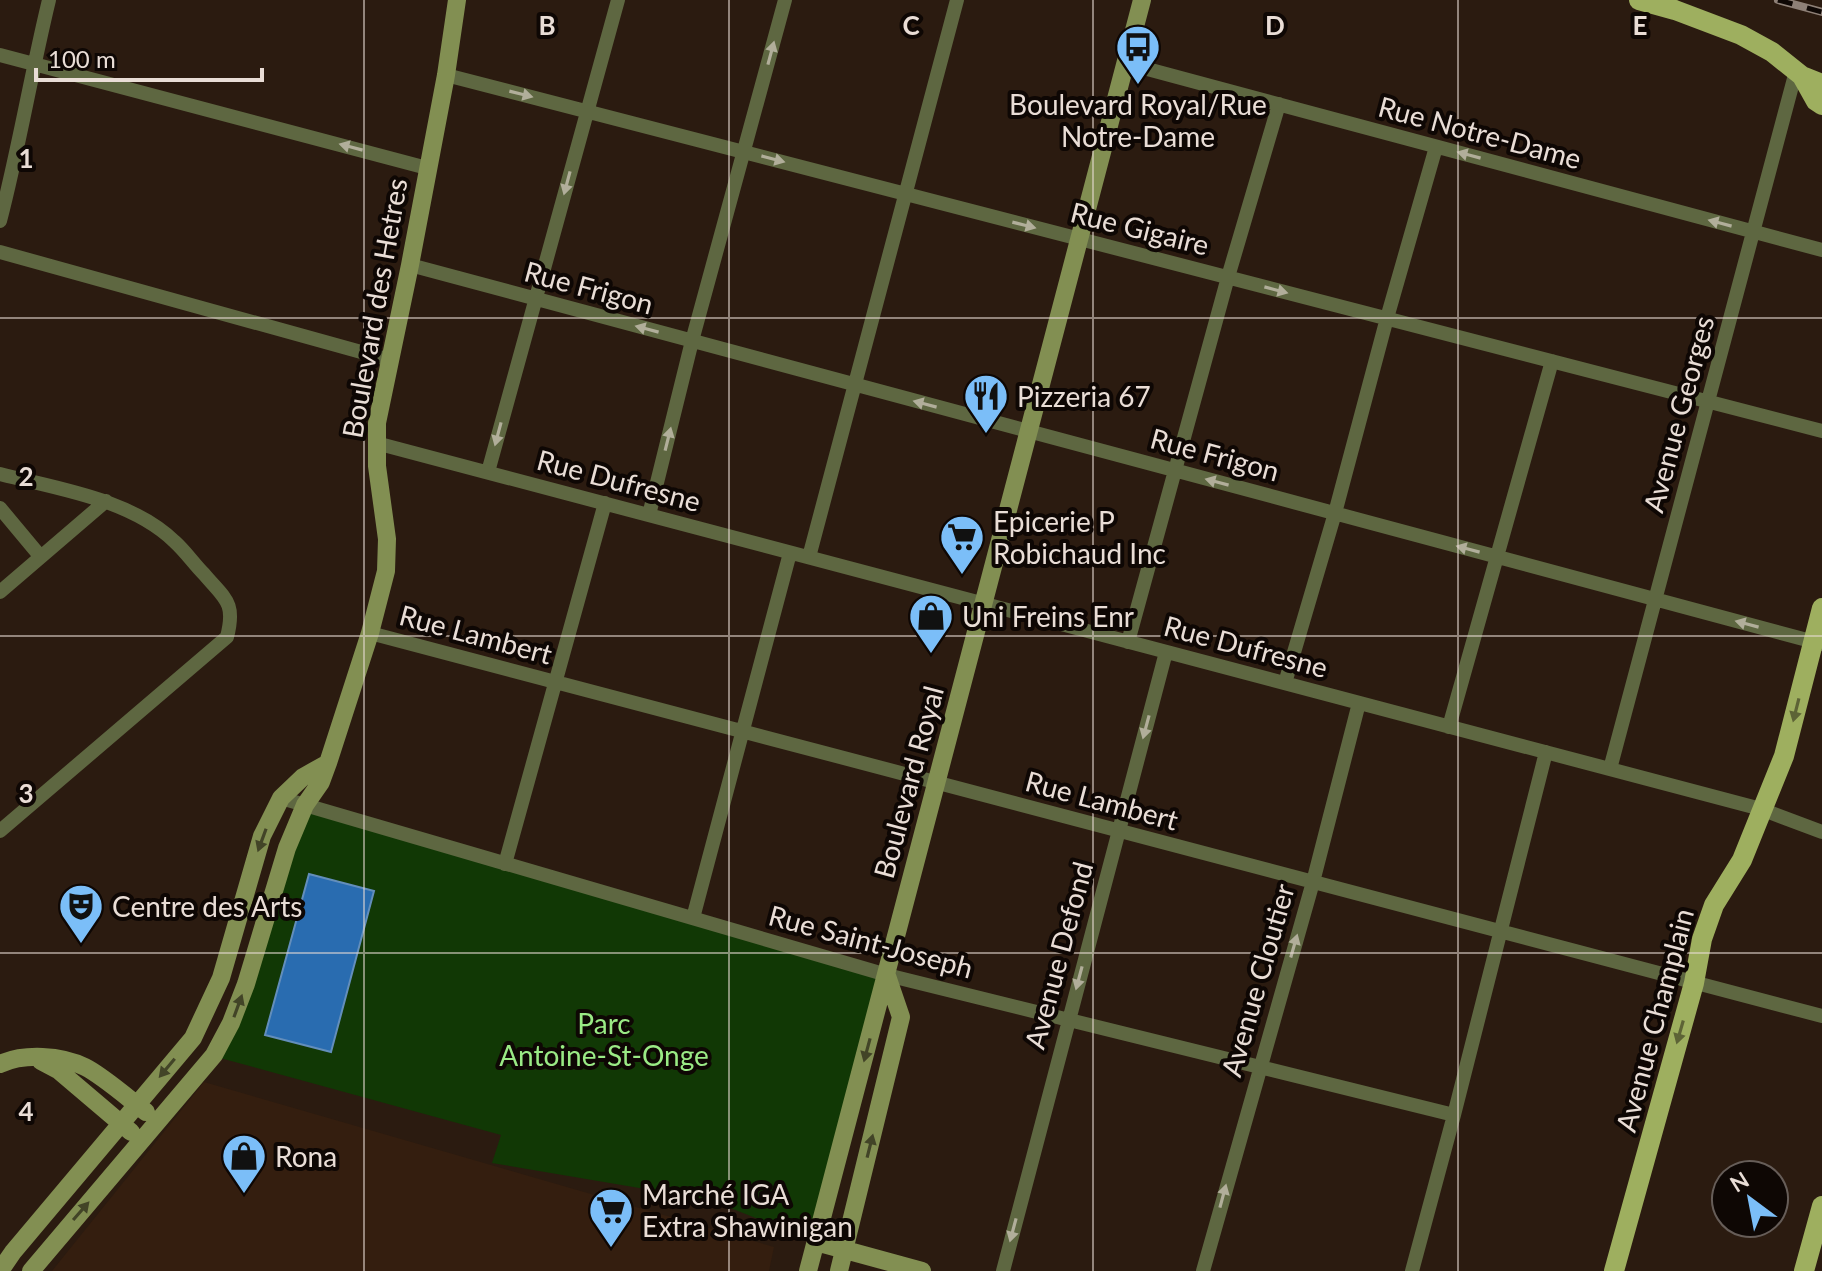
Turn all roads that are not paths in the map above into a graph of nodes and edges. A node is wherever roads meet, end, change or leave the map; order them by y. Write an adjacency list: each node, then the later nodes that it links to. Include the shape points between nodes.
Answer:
1 (49, 0): 10 (street)
2 (457, 0): 12 (street, Boulevard des Hetres)
3 (618, 0): 16 (street)
4 (785, 0): 18 (street, one-way to 4)
5 (957, 0): 20 (street)
6 (1142, 0): 9 (street, Boulevard Royal)
7 (1639, 0): 11 (main road, via 1741,35)
8 (0, 55): 10 (street)
9 (1125, 63): 14 (street, Rue Notre-Dame); 23 (street, Boulevard Royal)
10 (34, 64): 19 (street, one-way to 10); 21 (street)
11 (1799, 74): 13 (main road); 15 (main road); 22 (street, Avenue Georges)
12 (446, 75): 16 (street, Rue Gigaire, one-way to 16); 19 (street, Boulevard des Hetres)
13 (1822, 84)
14 (1279, 104): 17 (street, Rue Notre-Dame); 27 (street)
15 (1822, 105)
16 (587, 111): 18 (street, Rue Gigaire); 28 (street, one-way to 28)
17 (1436, 147): 22 (street, Rue Notre-Dame, one-way to 17); 29 (street)
18 (744, 152): 20 (street, Rue Gigaire, one-way to 20); 30 (street)
19 (427, 168): 26 (street, Boulevard des Hetres)
20 (905, 194): 23 (street, Rue Gigaire, one-way to 23); 33 (street)
21 (0, 221)
22 (1753, 232): 24 (street, Rue Notre-Dame); 34 (street, Avenue Georges)
23 (1078, 238): 27 (street, Rue Gigaire); 35 (street, Boulevard Royal)
24 (1822, 250)
25 (0, 252): 31 (street)
26 (410, 265): 28 (street, Rue Frigon); 31 (street, Boulevard des Hetres)
27 (1228, 277): 29 (street, Rue Gigaire, one-way to 29); 38 (street)
28 (535, 299): 30 (street, Rue Frigon, one-way to 28); 39 (street, one-way to 39)
29 (1387, 318): 32 (street, Rue Gigaire); 44 (street)
30 (692, 341): 33 (street, Rue Frigon); 45 (street, one-way to 30)
31 (390, 360): 37 (street, Boulevard des Hetres)
32 (1552, 361): 34 (street, Rue Gigaire); 49 (street)
33 (855, 385): 35 (street, Rue Frigon, one-way to 33); 48 (street)
34 (1708, 401): 36 (street, Rue Gigaire); 51 (street, Avenue Georges)
35 (1028, 431): 38 (street, Rue Frigon); 52 (street, Boulevard Royal)
36 (1822, 431)
37 (376, 443): 39 (street, Rue Dufresne); 54 (street, Boulevard des Hetres, via 386,571)
38 (1175, 470): 44 (street, Rue Frigon, one-way to 38); 55 (street)
39 (488, 472): 42 (street, Rue Dufresne)
40 (0, 474): 41 (street)
41 (106, 501): 47 (street); 70 (street, via 175,541 230,605 227,637)
42 (605, 503): 45 (street, Rue Dufresne); 58 (street)
43 (0, 508): 47 (street)
44 (1335, 513): 49 (street, Rue Frigon, one-way to 44); 59 (street)
45 (649, 515): 46 (street, Rue Dufresne)
46 (790, 553): 48 (street, Rue Dufresne); 62 (street)
47 (40, 556): 50 (street)
48 (809, 557): 52 (street, Rue Dufresne)
49 (1497, 557): 51 (street, Rue Frigon); 61 (street)
50 (0, 592)
51 (1655, 599): 56 (street, Rue Frigon, one-way to 51); 65 (street, Avenue Georges)
52 (983, 603): 55 (street, Rue Dufresne); 66 (street, Boulevard Royal)
53 (1822, 608): 56 (main road, Avenue Champlain)
54 (370, 633): 58 (street, Rue Lambert); 64 (street, Boulevard des Hetres)
55 (1128, 642): 57 (street, Rue Dufresne)
56 (1818, 643): 69 (main road, Avenue Champlain, one-way to 69, via 1784,756)
57 (1166, 652): 59 (street, Rue Dufresne); 71 (street, Avenue Defond, one-way to 71)
58 (555, 682): 62 (street, Rue Lambert); 73 (street)
59 (1285, 683): 60 (street, Rue Dufresne)
60 (1359, 703): 61 (street, Rue Dufresne); 74 (street, Avenue Cloutier)
61 (1449, 727): 63 (street, Rue Dufresne)
62 (743, 732): 66 (street, Rue Lambert); 75 (street)
63 (1546, 752): 65 (street, Rue Dufresne); 76 (street)
64 (328, 763): 67 (street); 68 (street, Boulevard des Hetres)
65 (1610, 769): 69 (street, Rue Dufresne)
66 (937, 783): 71 (street, Rue Lambert); 77 (street, Boulevard Royal)
67 (281, 798): 68 (street, Rue Saint-Joseph); 84 (street, one-way to 84, via 262,836 216,990 193,1038)
68 (305, 805): 73 (street, Rue Saint-Joseph); 86 (street, Boulevard des Hetres, one-way to 68, via 214,1055 231,1023)
69 (1761, 809): 72 (street, Rue Dufresne); 78 (main road, Avenue Champlain, via 1742,860 1714,905)
70 (0, 831)
71 (1118, 831): 74 (street, Rue Lambert); 80 (street, Avenue Defond, one-way to 80)
72 (1822, 832)
73 (505, 864): 75 (street, Rue Saint-Joseph)
74 (1313, 882): 76 (street, Rue Lambert); 83 (street, Avenue Cloutier, one-way to 74)
75 (693, 918): 77 (street, Rue Saint-Joseph)
76 (1500, 931): 78 (street, Rue Lambert); 85 (street)
77 (887, 975): 80 (street, Rue Saint-Joseph); 90 (street, Boulevard Royal, one-way to 90); 91 (street, one-way to 77, via 901,1017)
78 (1694, 983): 79 (street, Rue Lambert); 100 (main road, Avenue Champlain, one-way to 100)
79 (1822, 1016)
80 (1068, 1020): 83 (street, Rue Saint-Joseph); 97 (street, Avenue Defond, one-way to 97)
81 (31, 1056): 82 (street); 84 (street, via 87,1068); 87 (street, via 58,1070)
82 (0, 1064)
83 (1259, 1067): 85 (street, Rue Saint-Joseph); 98 (street, Avenue Cloutier, one-way to 83)
84 (136, 1105): 86 (street); 87 (street)
85 (1454, 1115): 99 (street)
86 (158, 1121): 88 (street, Boulevard des Hetres)
87 (122, 1124): 88 (street); 92 (street)
88 (141, 1141): 93 (street, Boulevard des Hetres, one-way to 88)
89 (1822, 1206): 101 (main road)
90 (816, 1242): 91 (street); 94 (street, Boulevard Royal)
91 (845, 1249): 95 (street); 96 (street)
92 (0, 1271)
93 (31, 1271)
94 (808, 1271)
95 (839, 1271)
96 (922, 1271)
97 (1003, 1271)
98 (1203, 1271)
99 (1412, 1271)
100 (1614, 1271)
101 (1804, 1271)

